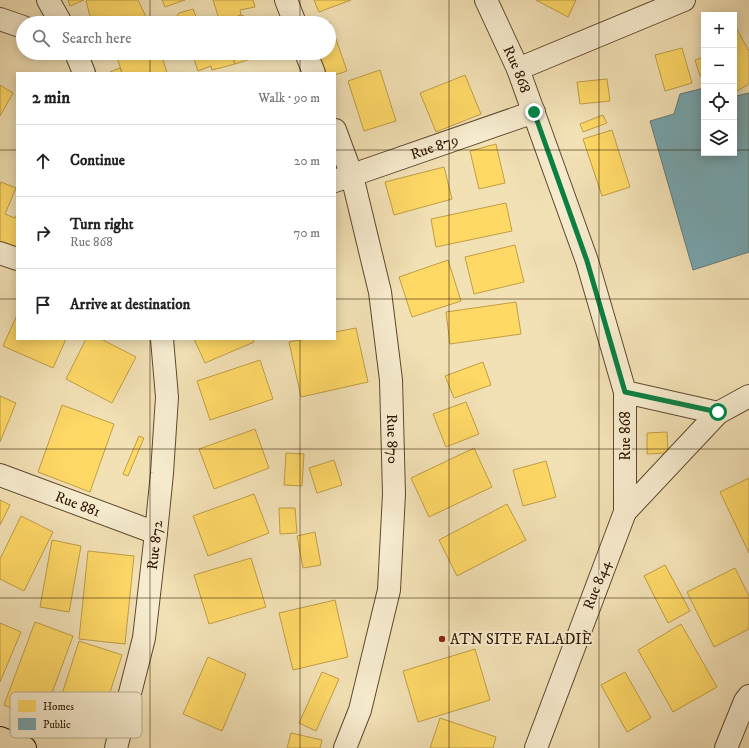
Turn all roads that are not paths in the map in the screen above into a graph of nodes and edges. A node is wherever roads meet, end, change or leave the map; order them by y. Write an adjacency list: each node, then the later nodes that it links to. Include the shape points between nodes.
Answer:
1 (48, 0): 6 (street)
2 (286, 0): 7 (street)
3 (486, 0): 12 (street, Rue 868)
4 (684, 0): 5 (street)
5 (659, 6): 12 (street)
6 (57, 16)
7 (292, 16)
8 (0, 19): 9 (street)
9 (16, 25)
10 (79, 60): 13 (street)
11 (309, 60): 14 (street)
12 (518, 69): 15 (street, Rue 868)
13 (84, 72)
14 (314, 72)
15 (534, 112): 17 (street, Rue 879); 21 (street, Rue 868, via 587,261)
16 (336, 135): 17 (street, Rue 870)
17 (344, 178): 33 (street, Rue 870, via 380,292 391,380 394,494 389,590 360,710)
18 (0, 253): 19 (street)
19 (16, 259)
20 (162, 340): 26 (street, Rue 872, via 167,397)
21 (625, 392): 23 (street); 25 (street, Rue 868)
22 (749, 396): 23 (street)
23 (718, 412): 25 (street)
24 (0, 475): 26 (street, Rue 881)
25 (625, 512): 34 (street, Rue 844)
26 (156, 533): 27 (street, Rue 872, via 144,638)
27 (130, 692)
28 (749, 696): 35 (street)
29 (0, 738): 31 (main road)
30 (119, 738): 32 (street, Rue 872)
31 (25, 748)
32 (116, 748)
33 (345, 748)
34 (536, 748)
35 (726, 748)

